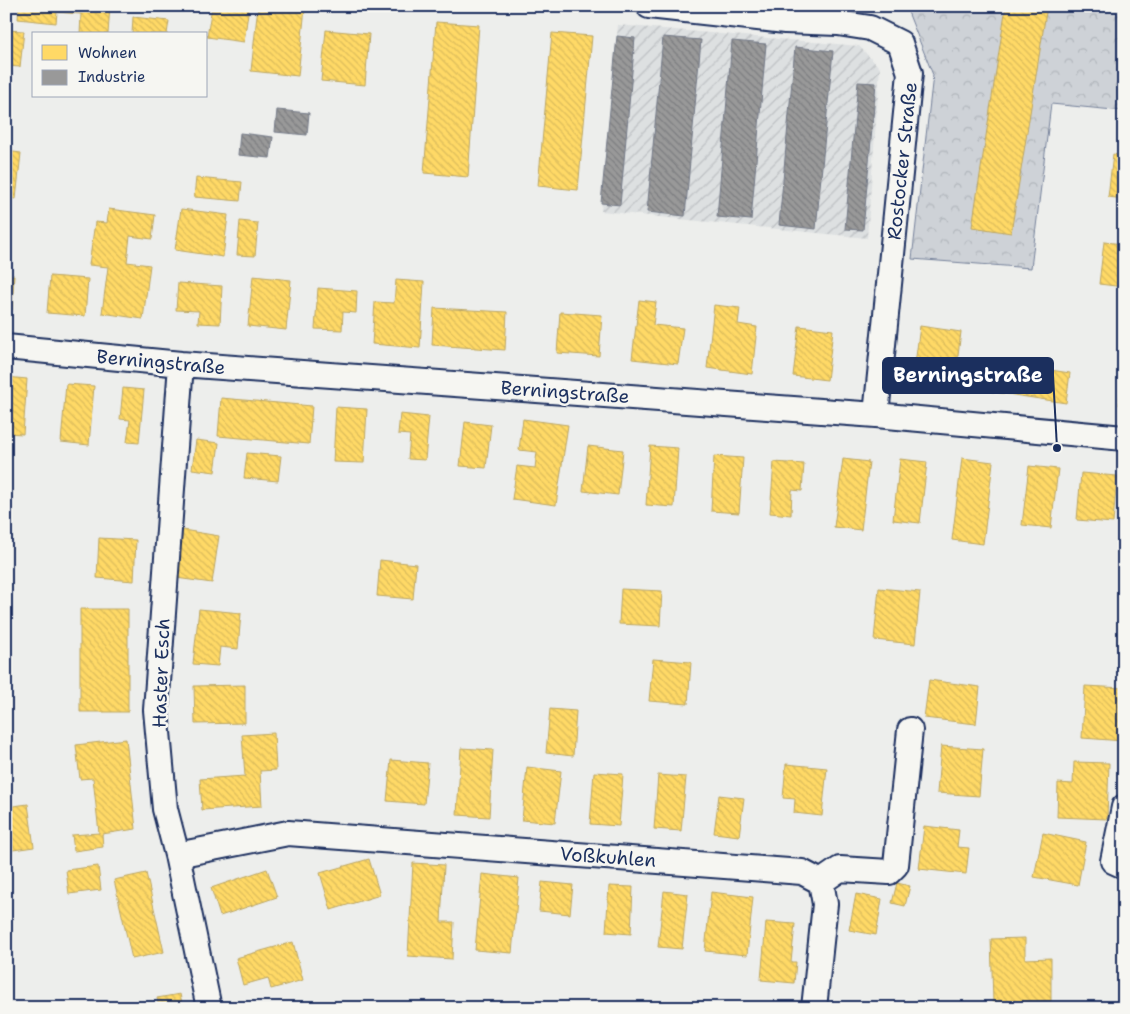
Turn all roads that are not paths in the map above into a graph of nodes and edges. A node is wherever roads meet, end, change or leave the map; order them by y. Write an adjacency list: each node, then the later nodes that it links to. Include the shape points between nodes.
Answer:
1 (650, 6): 4 (street, Rostocker Straße, via 844,24 870,28 900,43 910,73)
2 (6, 347): 3 (street, Berningstraße)
3 (181, 364): 4 (street, Berningstraße); 8 (street, Haster Esch, via 156,710 165,809)
4 (876, 415): 5 (street, Berningstraße)
5 (1124, 438)
6 (910, 730): 10 (street, via 896,865 889,872 840,869)
7 (1124, 807): 9 (street, via 1114,861)
8 (177, 855): 10 (street, Voßkuhlen, via 288,833 802,872); 11 (street, Haster Esch)
9 (1124, 866)
10 (820, 882): 12 (street, via 825,904)
11 (209, 1008)
12 (814, 1008)

